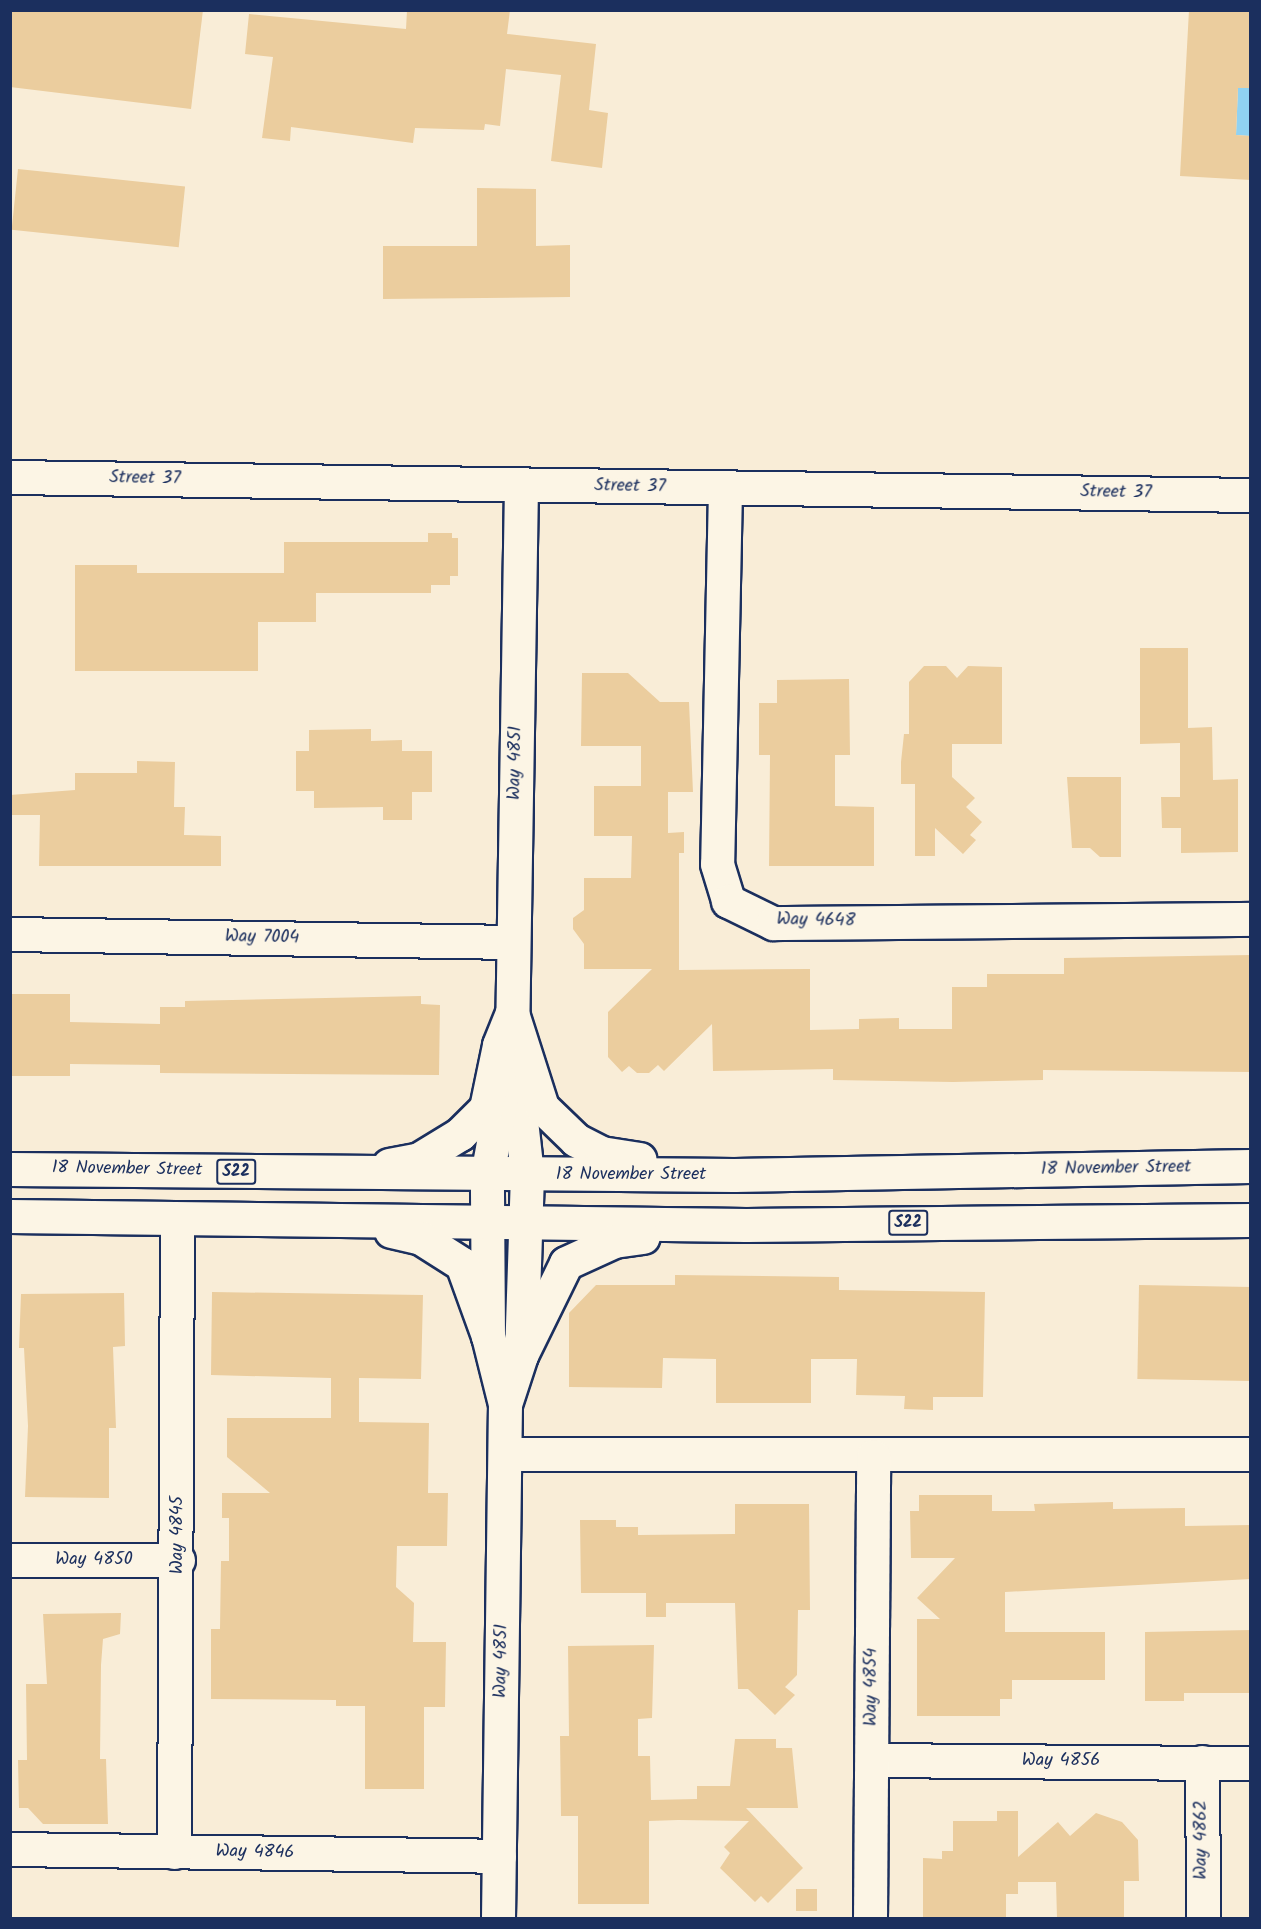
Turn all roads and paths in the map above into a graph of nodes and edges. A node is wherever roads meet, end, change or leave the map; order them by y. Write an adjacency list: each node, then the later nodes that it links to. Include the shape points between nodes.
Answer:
1 (10, 477): 2 (street, Street 37)
2 (521, 486): 3 (street, Street 37); 7 (street, Way 4851)
3 (725, 489): 4 (street, Street 37); 5 (street, Way 4648, via 717,864 728,902 773,923)
4 (1251, 495)
5 (1251, 920)
6 (10, 934): 7 (street, Way 7004)
7 (513, 942): 8 (street, Way 4851)
8 (512, 1027): 11 (street, via 499,1045 486,1108 460,1134 419,1159); 12 (street, Way 4851); 13 (street, Way 4851); 14 (street, via 542,1107 564,1132 601,1154)
9 (1251, 1166): 14 (street, 18 November Street / S22)
10 (10, 1169): 11 (street, 18 November Street / S22)
11 (353, 1173): 13 (street, 18 November Street / S22)
12 (527, 1174): 13 (street, 18 November Street / S22); 14 (street, 18 November Street / S22); 20 (street, Way 4851)
13 (487, 1175): 19 (street, Way 4851)
14 (734, 1175)
15 (10, 1216): 16 (street, S22)
16 (177, 1219): 17 (street, S22); 29 (street, Way 4845)
17 (293, 1220): 19 (street, S22); 22 (street, via 398,1231 446,1252 462,1264)
18 (1251, 1220): 21 (street, S22)
19 (486, 1222): 20 (street, S22); 22 (street, Way 4851)
20 (526, 1223): 21 (street, S22); 23 (street, Way 4851)
21 (746, 1225): 23 (street, via 614,1241 566,1263)
22 (488, 1336): 24 (street, Way 4851)
23 (521, 1355): 24 (street, Way 4851)
24 (505, 1404): 25 (street, Way 4851)
25 (505, 1454): 27 (street); 35 (street, Way 4851)
26 (1251, 1454): 27 (street)
27 (873, 1456): 30 (street, Way 4854)
28 (10, 1560): 29 (street, Way 4850)
29 (178, 1560): 34 (street, Way 4845)
30 (872, 1760): 31 (street, Way 4856); 37 (street, Way 4854)
31 (1202, 1762): 32 (street, Way 4856); 38 (street, Way 4862)
32 (1251, 1762)
33 (10, 1849): 34 (street, Way 4846)
34 (174, 1852): 35 (street, Way 4846)
35 (499, 1856): 36 (street, Way 4851)
36 (498, 1918)
37 (870, 1918)
38 (1203, 1918)

